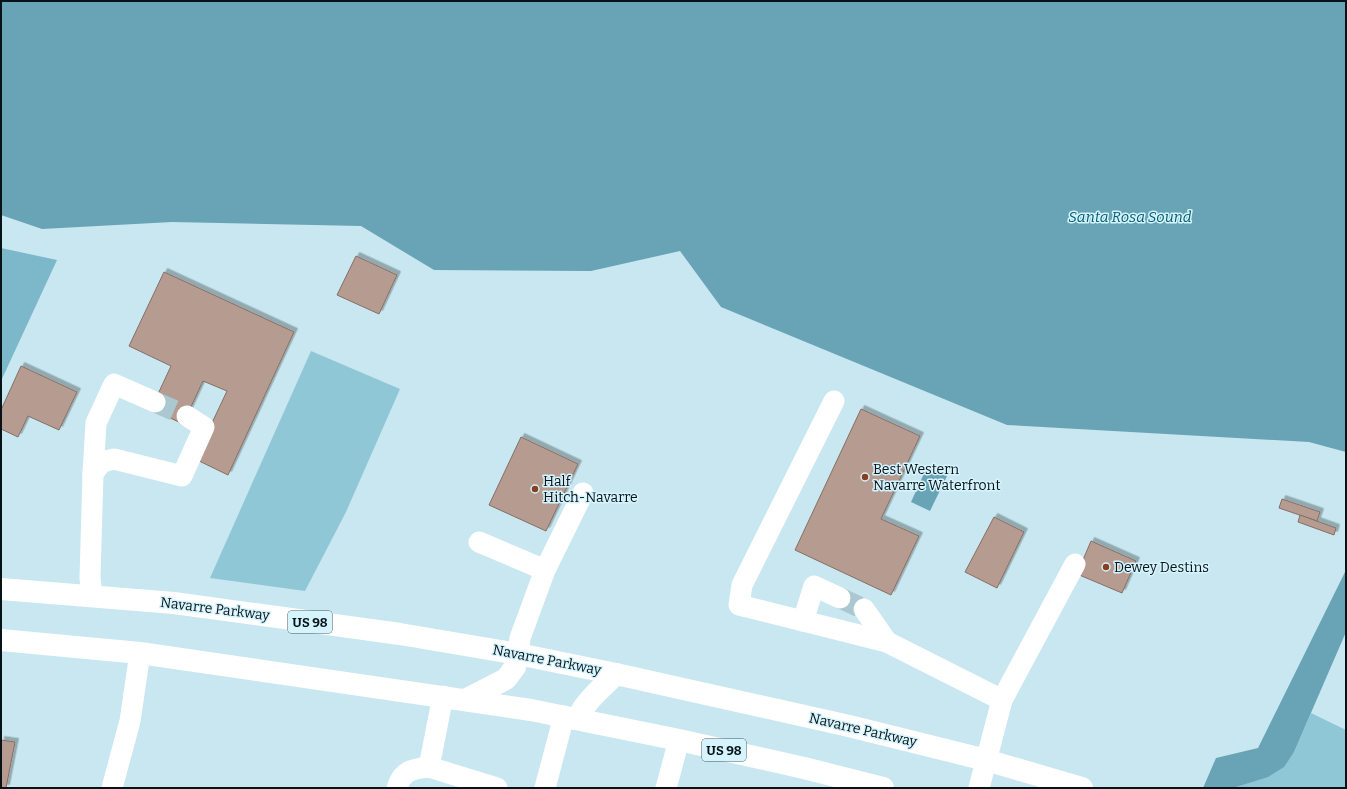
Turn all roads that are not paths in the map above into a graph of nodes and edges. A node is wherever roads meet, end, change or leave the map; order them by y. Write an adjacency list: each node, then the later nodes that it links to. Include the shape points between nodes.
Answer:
1 (834, 401): 13 (street, via 742,584 739,605)
2 (155, 402): 4 (street, via 114,384 96,423)
3 (187, 416): 4 (street, via 204,426 182,476 114,459 102,462)
4 (93, 473): 10 (street, via 90,578)
5 (583, 493): 8 (street)
6 (480, 542): 8 (street)
7 (1075, 564): 21 (street)
8 (545, 570): 17 (street, via 520,638)
9 (1, 588): 10 (highway, Navarre Parkway / US 98)
10 (92, 596): 17 (highway, Navarre Parkway / US 98, via 174,603 392,633)
11 (840, 598): 13 (street, via 814,586)
12 (864, 609): 15 (street)
13 (803, 621): 15 (street)
14 (1, 640): 16 (highway, US 98)
15 (887, 642): 21 (street)
16 (140, 653): 19 (highway, US 98); 26 (street, via 130,721)
17 (518, 654): 18 (highway, Navarre Parkway / US 98); 20 (highway, via 515,667 506,679)
18 (616, 674): 22 (highway); 24 (highway, Navarre Parkway / US 98)
19 (442, 696): 20 (highway, US 98); 25 (street)
20 (465, 700): 22 (highway, US 98)
21 (1002, 700): 24 (street)
22 (570, 717): 23 (highway, US 98); 29 (street)
23 (679, 740): 30 (street); 31 (highway, US 98)
24 (986, 760): 32 (street); 33 (highway, Navarre Parkway / US 98)
25 (429, 767): 27 (street, via 412,769 400,779); 28 (street)
26 (112, 788)
27 (397, 788)
28 (497, 788)
29 (545, 788)
30 (666, 788)
31 (883, 788)
32 (979, 788)
33 (1082, 788)

